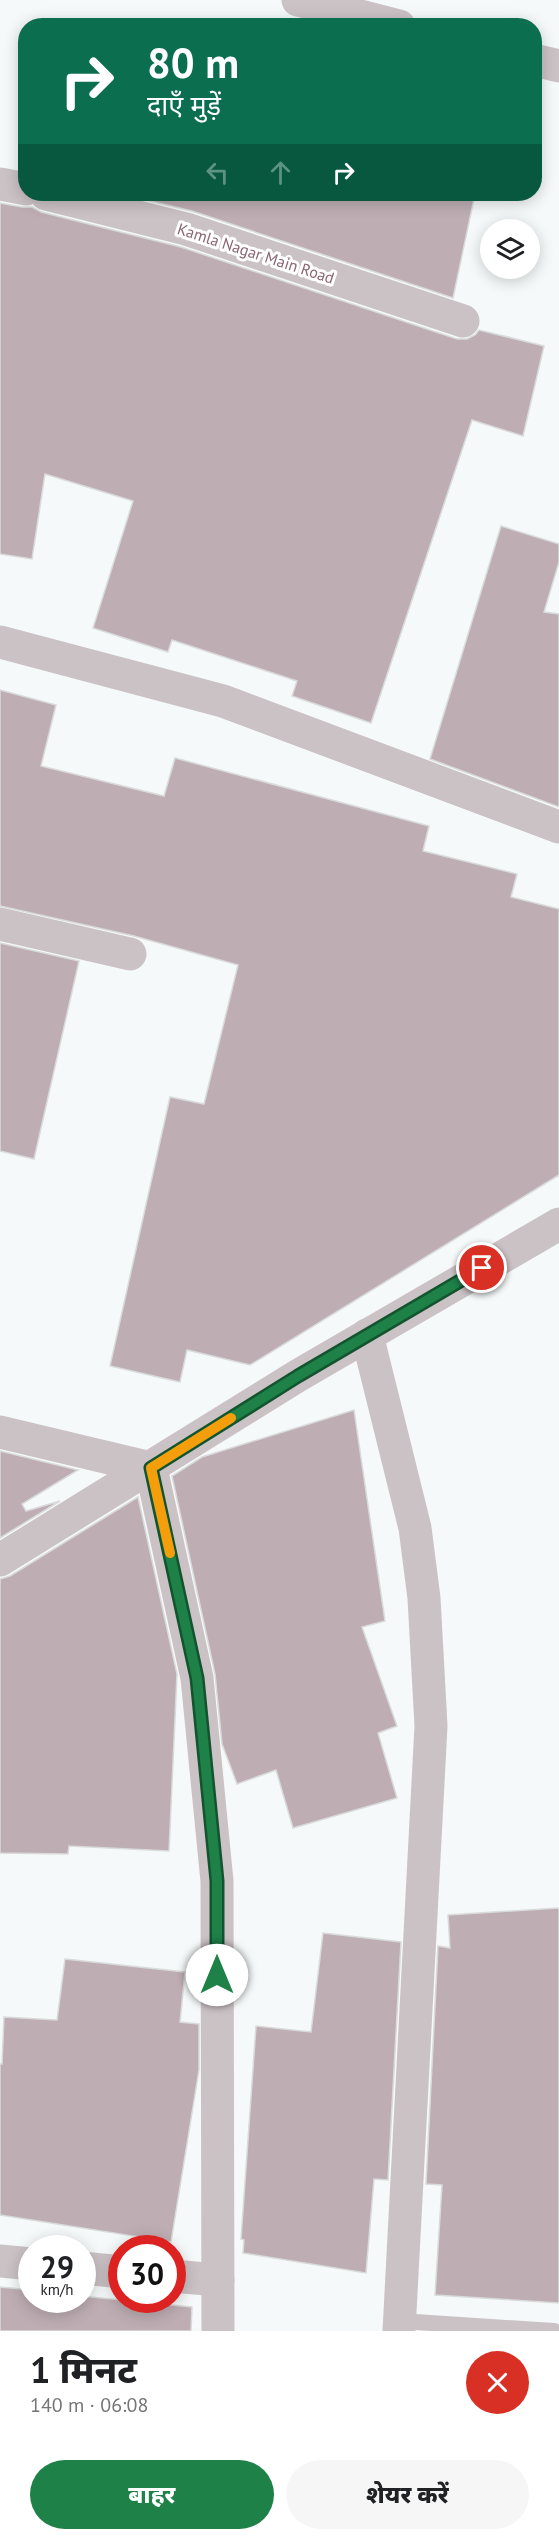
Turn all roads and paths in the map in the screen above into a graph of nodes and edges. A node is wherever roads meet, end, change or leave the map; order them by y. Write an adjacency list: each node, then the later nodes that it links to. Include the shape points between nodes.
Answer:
1 (298, 0): 2 (street)
2 (368, 18)
3 (542, 62): 4 (street)
4 (559, 66)
5 (0, 184): 6 (street)
6 (18, 187)
7 (74, 201): 8 (street, Kamla Nagar Main Road, via 186,229)
8 (463, 321)
9 (0, 642): 10 (street, via 223,701)
10 (559, 827)
11 (0, 924): 12 (street)
12 (130, 954)
13 (559, 1224): 14 (street)
14 (367, 1335): 16 (street); 22 (street, via 415,1528 424,1598 431,1726)
15 (0, 1432): 16 (street)
16 (151, 1468): 17 (street); 21 (street, via 197,1678 217,1881)
17 (0, 1560)
18 (0, 2261): 19 (street)
19 (18, 2263)
20 (186, 2277): 21 (street)
21 (218, 2280): 23 (street)
22 (400, 2326): 24 (lane)
23 (218, 2331)
24 (554, 2331)

